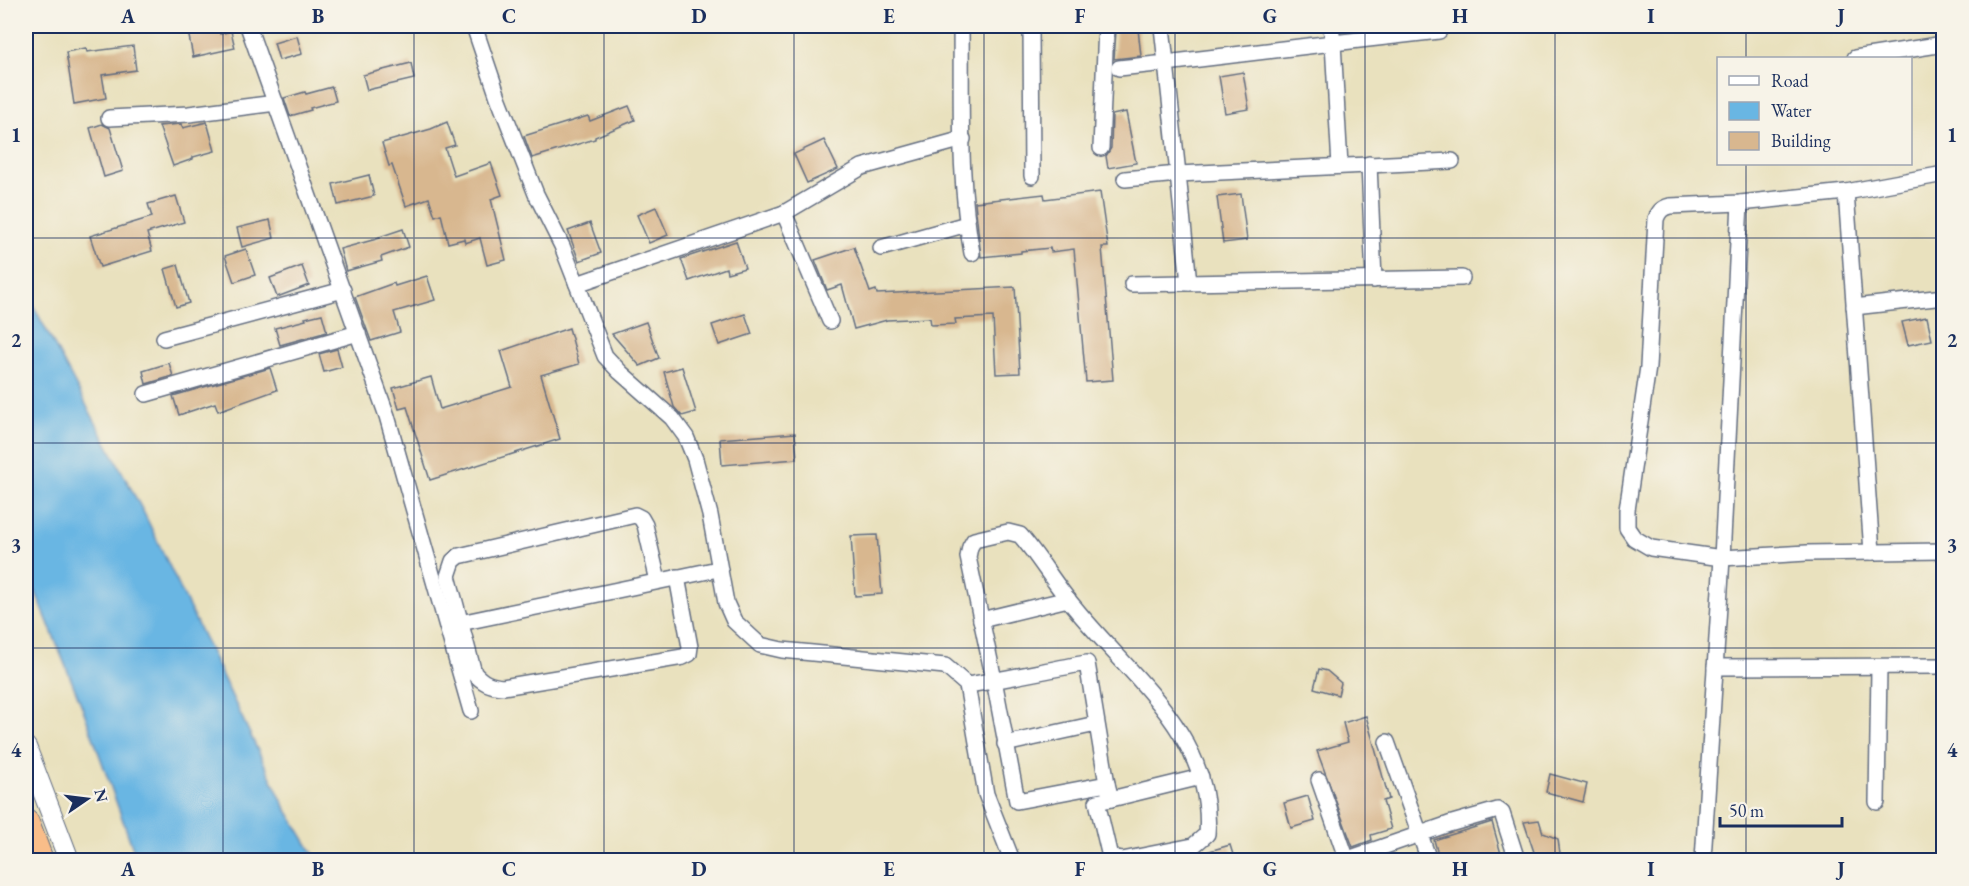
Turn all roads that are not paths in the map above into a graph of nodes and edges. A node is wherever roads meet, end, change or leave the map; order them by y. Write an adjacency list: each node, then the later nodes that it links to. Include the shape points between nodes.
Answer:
1 (248, 26): 14 (street)
2 (474, 26): 34 (street, via 536,194)
3 (961, 26): 16 (street)
4 (1031, 26): 23 (street)
5 (1106, 26): 17 (street)
6 (1331, 26): 9 (street)
7 (1162, 27): 12 (street)
8 (1439, 32): 9 (street)
9 (1333, 43): 12 (street); 20 (street)
10 (1944, 44): 11 (street)
11 (1861, 57)
12 (1166, 63): 13 (street); 21 (street)
13 (1119, 68)
14 (276, 103): 15 (street, via 189,114); 36 (street)
15 (109, 118)
16 (963, 139): 27 (street, via 862,167); 28 (street)
17 (1101, 148)
18 (1452, 161): 19 (street)
19 (1369, 164): 20 (street); 32 (street)
20 (1340, 166): 21 (street)
21 (1178, 174): 24 (street); 33 (street)
22 (1944, 174): 25 (street)
23 (1032, 176)
24 (1125, 179)
25 (1846, 192): 26 (street); 38 (street)
26 (1740, 203): 45 (street); 45 (street, via 1670,206 1659,212 1656,219 1648,367 1627,510 1627,528 1634,538 1651,548)
27 (784, 213): 34 (street); 39 (street)
28 (967, 224): 29 (street); 30 (street)
29 (881, 248)
30 (972, 253)
31 (1462, 278): 32 (street)
32 (1374, 280): 33 (street)
33 (1189, 283): 35 (street)
34 (577, 284): 46 (street, via 605,356 672,418 686,437 710,515)
35 (1132, 284)
36 (343, 290): 40 (street); 41 (street)
37 (1944, 297): 38 (street)
38 (1854, 307): 44 (street)
39 (830, 321)
40 (358, 333): 42 (street); 59 (street, via 387,416)
41 (164, 338)
42 (146, 394)
43 (1944, 551): 44 (street)
44 (1872, 552): 45 (street)
45 (1722, 558): 55 (street)
46 (718, 569): 47 (street); 58 (street, via 734,621 760,645 945,666)
47 (677, 577): 48 (street); 51 (street, via 690,647 689,654 683,657 494,687 474,674)
48 (658, 581): 51 (street); 51 (street, via 645,525 641,518 628,516 459,556 448,576)
49 (1068, 599): 50 (street); 50 (street, via 1020,535 1008,532 974,540 968,557); 52 (street)
50 (981, 620): 57 (street)
51 (460, 623)
52 (1104, 640): 53 (street); 64 (street, via 1170,718)
53 (1087, 663): 57 (street); 60 (street)
54 (1944, 666): 56 (street)
55 (1715, 667): 56 (street); 80 (street)
56 (1879, 667): 69 (street)
57 (994, 680): 58 (street); 62 (street)
58 (967, 685): 67 (street)
59 (471, 711)
60 (1096, 724): 62 (street); 66 (street)
61 (1387, 742): 72 (street)
62 (1005, 744): 68 (street)
63 (26, 747): 70 (street)
64 (1201, 777): 66 (street); 77 (street, via 1207,834 1193,846)
65 (1319, 780): 73 (street)
66 (1109, 791): 68 (street); 77 (street, via 1097,802 1110,858)
67 (988, 801): 68 (street); 76 (street)
68 (1017, 801)
69 (1877, 802)
70 (51, 815): 71 (street); 75 (street)
71 (26, 822): 74 (highway)
72 (1419, 835): 73 (street); 78 (street); 79 (street, via 1498,810)
73 (1346, 860)
74 (40, 861)
75 (69, 861)
76 (1012, 861)
77 (1122, 861)
78 (1429, 861)
79 (1517, 861)
80 (1703, 861)

